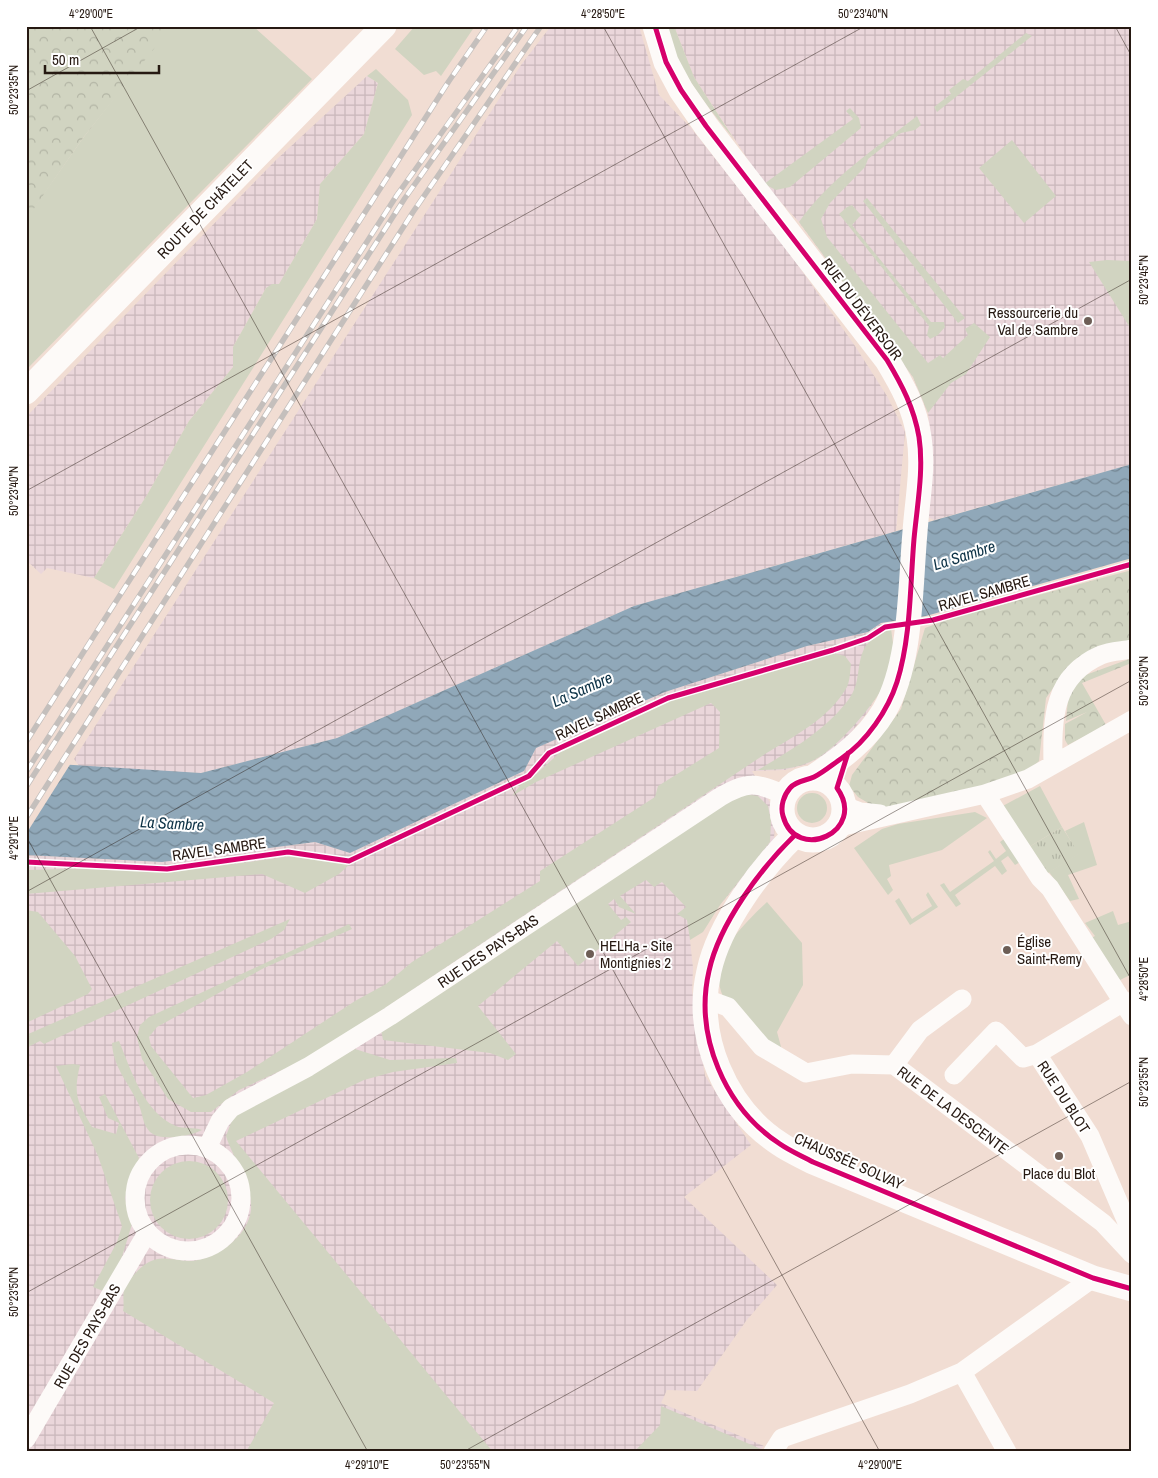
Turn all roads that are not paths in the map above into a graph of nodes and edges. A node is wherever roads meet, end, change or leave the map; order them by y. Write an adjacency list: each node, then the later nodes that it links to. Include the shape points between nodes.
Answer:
1 (384, 26): 3 (main road, ROUTE DE CHÂTELET)
2 (654, 26): 6 (main road, RUE DU DÉVERSOIR, via 666,62 681,90 887,360 909,398 919,438 920,473 906,636 897,683 884,710)
3 (26, 392)
4 (1132, 649): 7 (street, via 1102,655 1078,668 1065,684 1054,718)
5 (1132, 720): 7 (street)
6 (848, 753): 8 (main road, RUE DU DÉVERSOIR); 11 (main road, RUE DU DÉVERSOIR)
7 (1053, 764): 9 (street, via 1028,779)
8 (812, 778): 10 (main road, via 796,783); 11 (main road, via 822,779)
9 (985, 794): 11 (street, via 888,815); 15 (street)
10 (785, 796): 12 (main road, via 782,814); 19 (street, RUE DES PAYS-BAS, via 760,785 738,786 390,1016 308,1067 231,1108 220,1121)
11 (840, 807): 12 (main road, via 822,839 813,840)
12 (795, 834): 13 (main road, CHAUSSÉE SOLVAY, via 776,853 724,932 709,971)
13 (706, 998): 17 (street, RUE DE LA DESCENTE, via 728,1007 762,1047 806,1073 852,1064); 23 (main road, CHAUSSÉE SOLVAY, via 714,1059 728,1090 745,1113 779,1144 813,1162)
14 (962, 999): 17 (street, via 920,1030)
15 (1128, 1008): 16 (street, RUE DU BLOT)
16 (1037, 1054): 18 (street, via 1023,1058 996,1031); 21 (street, RUE DU BLOT, via 1090,1136)
17 (894, 1065): 22 (street, RUE DE LA DESCENTE, via 1103,1223)
18 (954, 1075)
19 (207, 1148): 20 (street, via 189,1145 170,1148 154,1157 143,1170 136,1186 135,1202); 20 (street, via 228,1163 241,1186 242,1204 237,1221 227,1236 196,1252 178,1251 161,1245)
20 (147, 1234): 26 (street, RUE DES PAYS-BAS)
21 (1132, 1234)
22 (1132, 1254)
23 (1094, 1278): 24 (main road, CHAUSSÉE SOLVAY); 25 (street)
24 (1132, 1289)
25 (962, 1372): 27 (street, via 910,1394 782,1438); 28 (street)
26 (26, 1439)
27 (773, 1452)
28 (1007, 1452)

